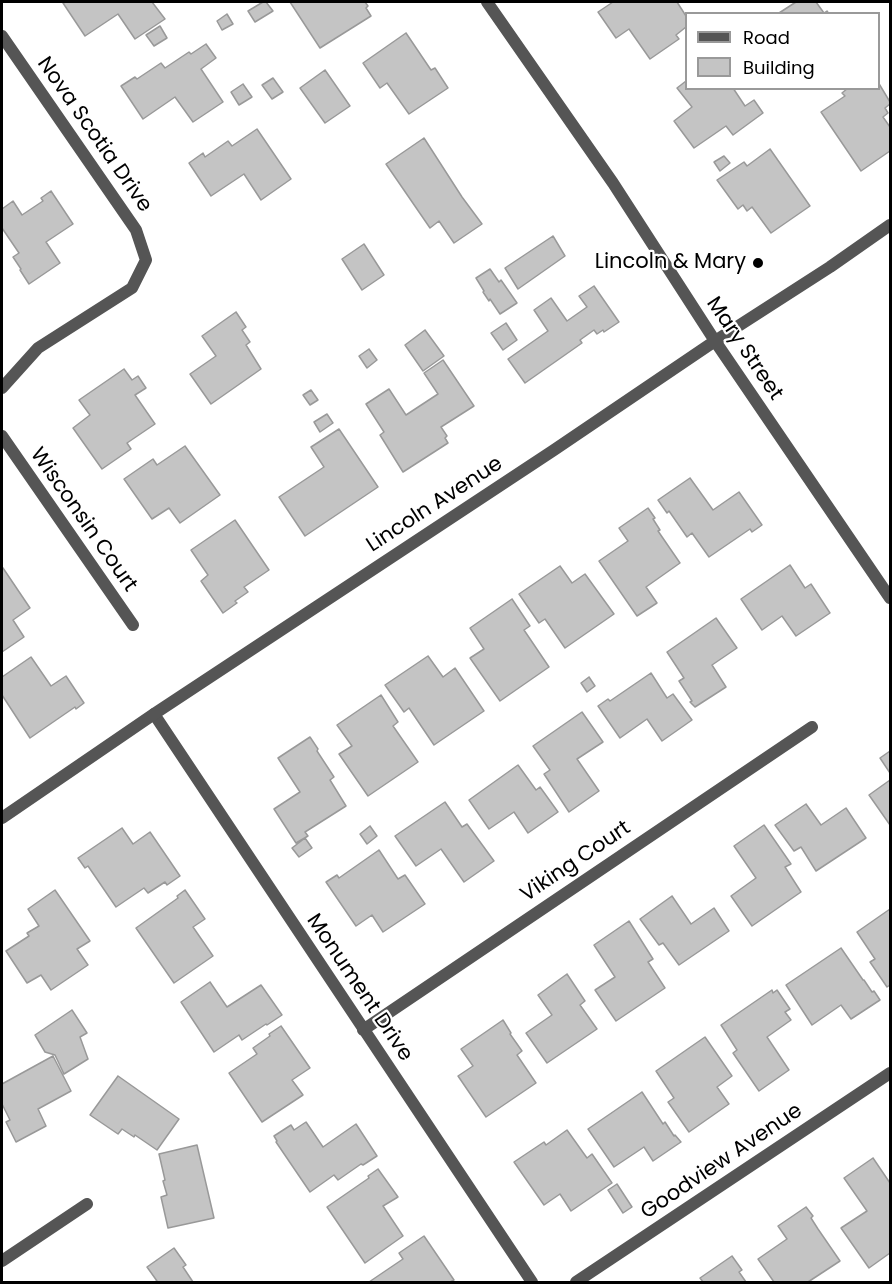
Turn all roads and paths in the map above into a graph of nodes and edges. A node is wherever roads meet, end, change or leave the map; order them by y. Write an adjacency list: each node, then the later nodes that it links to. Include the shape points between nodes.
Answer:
1 (487, 2): 4 (street, Mary Street, via 613,183)
2 (2, 36): 5 (street, Nova Scotia Drive, via 136,230 146,260 132,288 38,348)
3 (891, 225): 4 (street, Lincoln Avenue)
4 (715, 341): 7 (street, Mary Street); 9 (street, Lincoln Avenue)
5 (2, 388)
6 (2, 436): 8 (street, Wisconsin Court)
7 (891, 598)
8 (133, 625)
9 (154, 714): 11 (street, Lincoln Avenue); 12 (street, Monument Drive)
10 (812, 727): 12 (street, Viking Court)
11 (2, 818)
12 (363, 1029): 16 (street, Monument Drive)
13 (891, 1073): 17 (street, Goodview Avenue)
14 (87, 1204): 15 (street)
15 (2, 1261)
16 (532, 1282)
17 (576, 1282)

